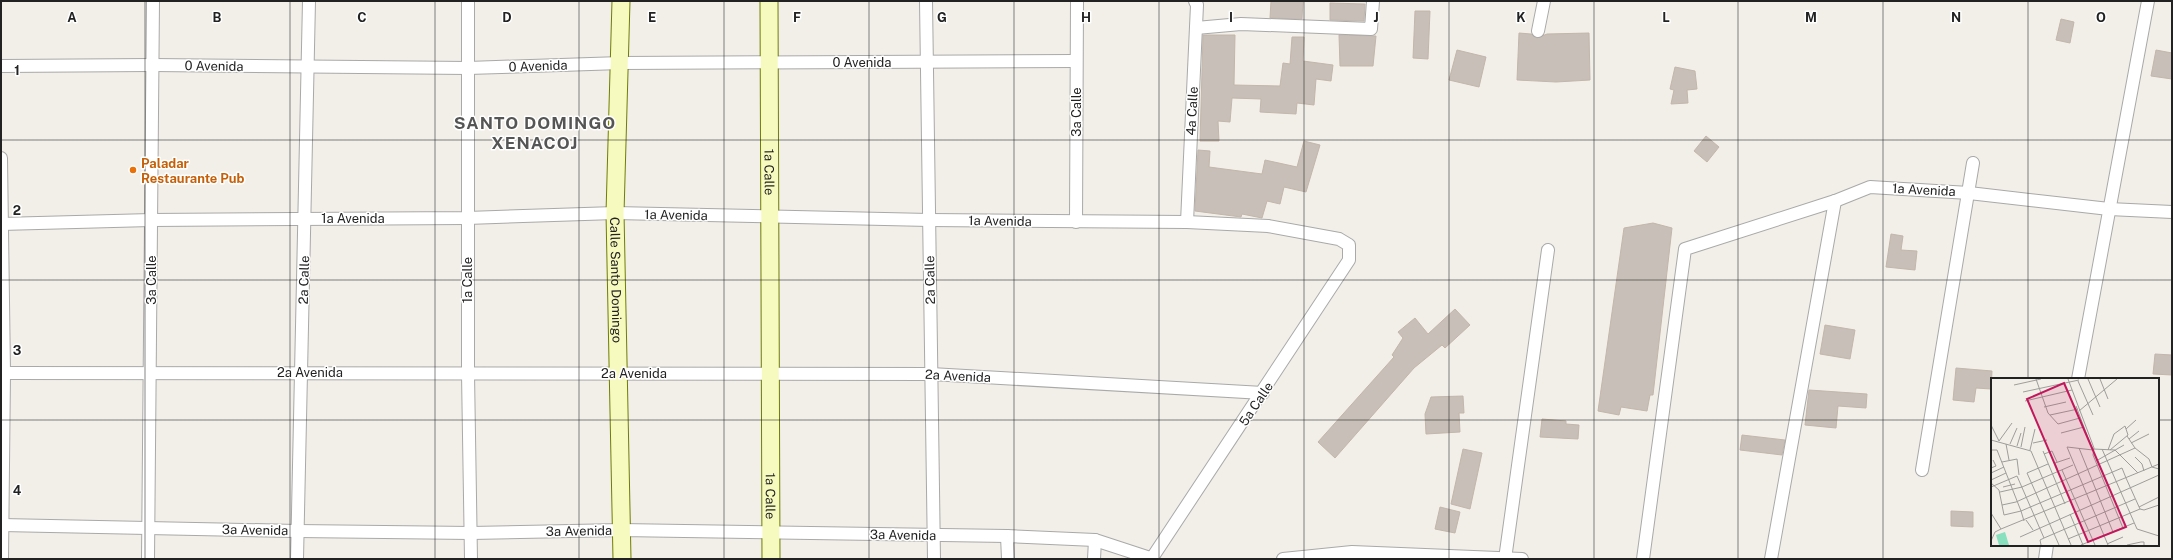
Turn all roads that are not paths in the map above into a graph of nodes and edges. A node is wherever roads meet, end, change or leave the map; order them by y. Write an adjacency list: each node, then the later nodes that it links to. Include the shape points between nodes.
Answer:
1 (153, 1): 18 (street, 3a Calle)
2 (309, 1): 20 (street, 2a Calle)
3 (468, 1): 21 (street, 1a Calle)
4 (621, 1): 17 (main road, Calle Santo Domingo)
5 (769, 1): 15 (main road, 1a Calle)
6 (926, 1): 16 (street, 2a Calle)
7 (1076, 1): 14 (street, 3a Calle)
8 (1195, 1): 12 (street, 4a Calle)
9 (1373, 1): 12 (street, via 1370,29 1241,24)
10 (1544, 1): 13 (street)
11 (2148, 1): 26 (street)
12 (1196, 28): 35 (street, 4a Calle)
13 (1538, 31)
14 (1075, 61): 16 (street, 0 Avenida); 34 (street, 3a Calle)
15 (769, 62): 16 (street, 0 Avenida); 17 (street, 0 Avenida); 29 (main road, 1a Calle)
16 (927, 62): 33 (street, 2a Calle)
17 (621, 63): 21 (street, 0 Avenida); 28 (main road, Calle Santo Domingo)
18 (152, 65): 19 (street, 0 Avenida); 20 (street, 0 Avenida); 32 (street, 3a Calle)
19 (1, 66)
20 (307, 68): 21 (street, 0 Avenida); 31 (street, 2a Calle)
21 (468, 68): 30 (street, 1a Calle)
22 (1, 158): 36 (street)
23 (1973, 163): 24 (street)
24 (1969, 193): 25 (street, 1a Avenida, via 1870,187); 26 (street, 1a Avenida); 48 (street)
25 (1835, 202): 72 (street, 1a Avenida, via 1685,249); 73 (street)
26 (2110, 209): 27 (street, 1a Avenida); 46 (street)
27 (2172, 212)
28 (615, 213): 29 (street, 1a Avenida); 30 (street, 1a Avenida); 41 (main road, Calle Santo Domingo)
29 (770, 216): 33 (street, 1a Avenida); 42 (main road, 1a Calle)
30 (467, 218): 31 (street, 1a Avenida); 44 (street, 1a Calle)
31 (306, 219): 32 (street, 1a Avenida); 39 (street, 2a Calle)
32 (151, 220): 36 (street, 1a Avenida); 43 (street, 3a Calle)
33 (929, 220): 34 (street, 1a Avenida); 45 (street, 2a Calle)
34 (1076, 222): 35 (street, 1a Avenida)
35 (1187, 222): 37 (street, 1a Avenida, via 1268,226 1339,239)
36 (2, 224): 40 (street)
37 (1349, 245): 47 (street, 5a Calle, via 1349,260)
38 (1548, 250): 59 (street)
39 (301, 372): 43 (street, 2a Avenida); 44 (street, 2a Avenida); 52 (street, 2a Calle)
40 (4, 373): 43 (street, 2a Avenida); 49 (street)
41 (619, 373): 42 (street, 2a Avenida); 44 (street, 2a Avenida); 51 (main road, Calle Santo Domingo)
42 (770, 373): 45 (street, 2a Avenida); 53 (main road, 1a Calle)
43 (150, 374): 50 (street, 3a Calle)
44 (468, 374): 54 (street, 1a Calle)
45 (931, 374): 47 (street, 2a Avenida); 55 (street, 2a Calle)
46 (2078, 378)
47 (1263, 393): 69 (street, 5a Calle)
48 (1922, 470)
49 (2, 525): 50 (street, 3a Avenida); 60 (street)
50 (148, 527): 52 (street, 3a Avenida); 61 (street, 3a Calle)
51 (621, 530): 53 (street, 3a Avenida); 54 (street, 3a Avenida); 64 (main road, Calle Santo Domingo)
52 (297, 531): 54 (street, 3a Avenida); 62 (street, 2a Calle)
53 (771, 532): 55 (street, 3a Avenida); 65 (main road, 1a Calle)
54 (471, 533): 63 (street, 1a Calle)
55 (933, 535): 56 (street, 3a Avenida); 66 (street, 2a Calle)
56 (1008, 536): 57 (street, 3a Avenida); 67 (street)
57 (1095, 540): 68 (street); 69 (street, 3a Avenida)
58 (2047, 546): 74 (street)
59 (1505, 558): 70 (street, via 1352,552); 71 (street)
60 (2, 559)
61 (148, 559)
62 (297, 559)
63 (471, 559)
64 (622, 559)
65 (771, 559)
66 (934, 559)
67 (1008, 559)
68 (1094, 559)
69 (1152, 559)
70 (1283, 559)
71 (1522, 559)
72 (1643, 559)
73 (1771, 559)
74 (2045, 559)

